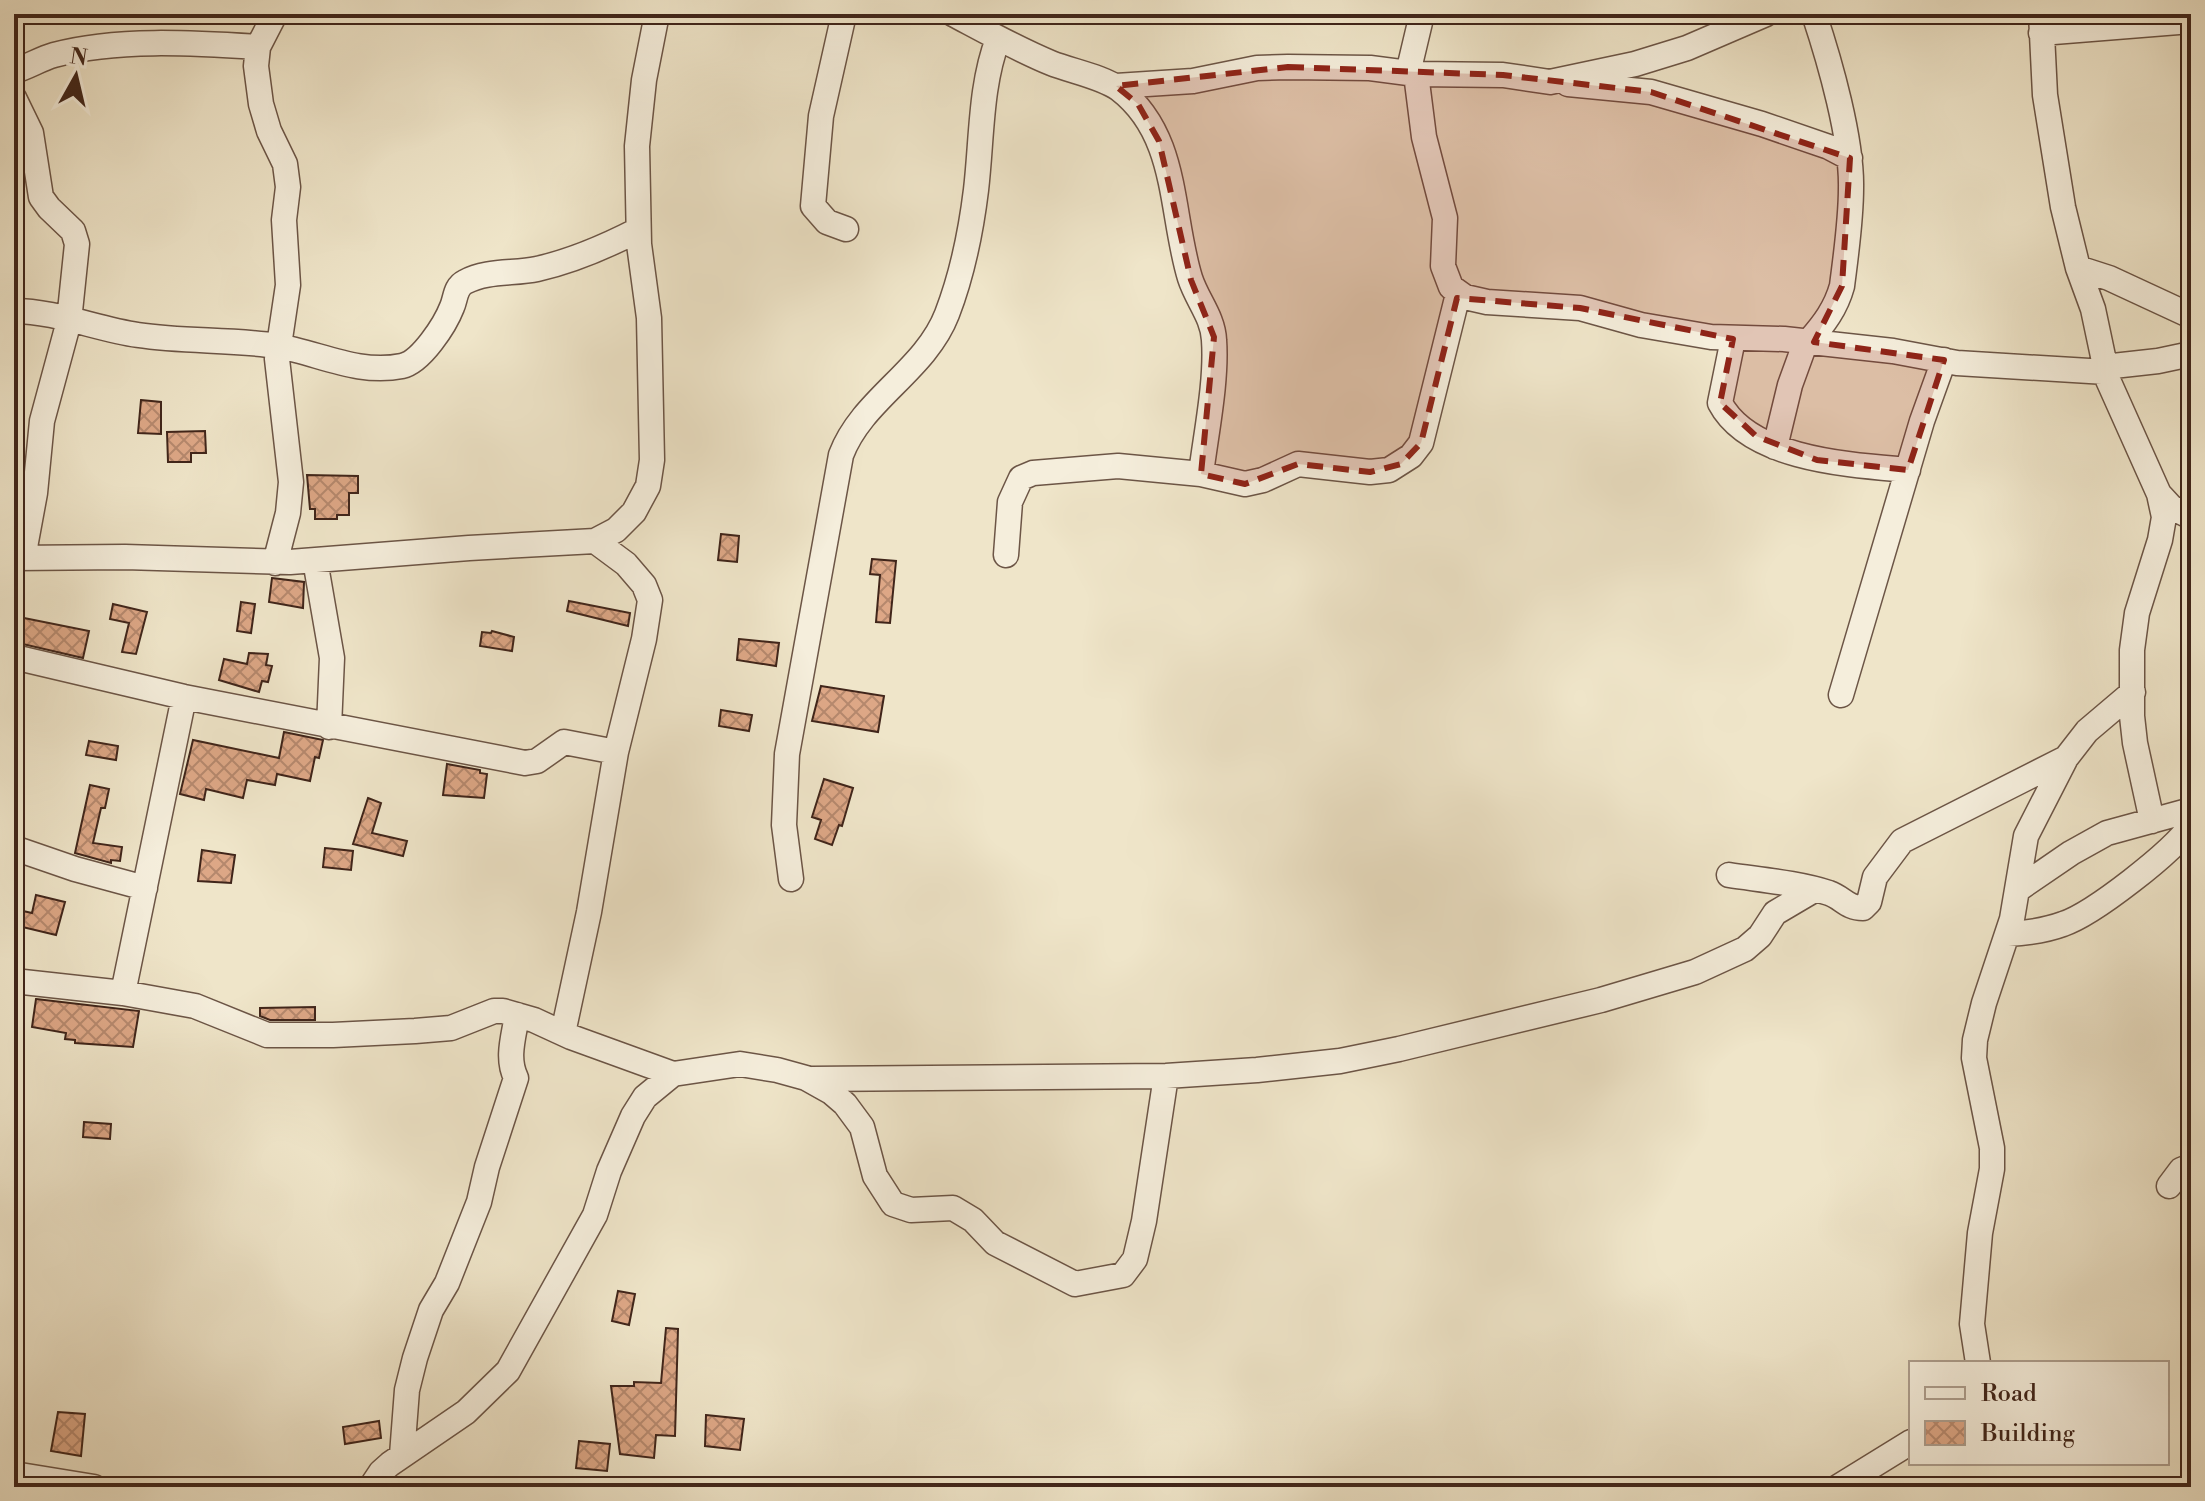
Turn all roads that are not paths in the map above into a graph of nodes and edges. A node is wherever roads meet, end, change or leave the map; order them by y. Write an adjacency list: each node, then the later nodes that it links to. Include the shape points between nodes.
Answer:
1 (275, 14): 11 (street)
2 (657, 14): 19 (street, via 637,146)
3 (844, 14): 18 (street, via 821,116 813,206 827,222)
4 (953, 14): 10 (street)
5 (1422, 14): 13 (street)
6 (1766, 14): 14 (street, via 1687,48)
7 (1814, 14): 17 (street)
8 (2191, 21): 9 (street)
9 (2041, 24): 20 (street, via 2045,95)
10 (998, 39): 15 (street); 54 (street, via 986,88 969,232 946,317 931,346 859,423 841,455 787,754 784,825)
11 (258, 47): 12 (street, via 164,42 117,46 56,54); 27 (street, via 261,104 285,164 288,187 288,285)
12 (14, 71)
13 (1412, 73): 14 (street); 15 (street, via 1257,68 1193,81); 21 (street, via 1445,218 1443,266)
14 (1550, 82): 17 (street, via 1651,92 1762,124)
15 (1116, 86): 33 (street, via 1138,104 1159,141 1191,280 1214,337)
16 (14, 98): 24 (street, via 31,133 41,197 73,231 77,244)
17 (1850, 158): 26 (street, via 1842,286 1826,321)
18 (846, 229)
19 (638, 230): 27 (street, via 562,263 464,282 433,339 403,366 350,366); 37 (street, via 649,318 652,460 648,486 634,512)
20 (2078, 268): 23 (street); 30 (street, via 2093,309)
21 (1458, 294): 25 (street, via 1487,302 1580,308 1665,330); 33 (street, via 1421,443 1401,464 1370,472 1298,464 1245,484)
22 (14, 311): 24 (street)
23 (2191, 316)
24 (69, 321): 27 (street, via 147,336); 39 (street, via 42,421 33,504)
25 (1733, 339): 26 (street); 31 (street, via 1720,403 1736,421)
26 (1808, 341): 29 (street); 31 (street, via 1790,385)
27 (278, 346): 41 (street, via 291,482)
28 (2191, 354): 30 (street)
29 (1944, 360): 30 (street); 32 (street)
30 (2105, 370): 34 (street)
31 (1775, 447): 32 (street, via 1817,460)
32 (1908, 470): 44 (street)
33 (1201, 474): 38 (street, via 1118,466 1033,473 1021,478 1010,502)
34 (2159, 494): 35 (street); 43 (street, via 2164,517 2137,613)
35 (2184, 514): 36 (street)
36 (2191, 538)
37 (595, 541): 40 (street); 47 (street, via 626,564 650,600)
38 (1006, 555)
39 (18, 558): 41 (street)
40 (315, 560): 41 (street); 46 (street, via 332,658)
41 (275, 563)
42 (14, 657): 45 (street)
43 (2133, 692): 48 (street, via 2087,731); 50 (street, via 2135,743)
44 (1841, 695)
45 (184, 697): 46 (street); 55 (street)
46 (329, 727): 47 (street, via 525,763 564,742)
47 (616, 752): 62 (street)
48 (2066, 758): 56 (street, via 1902,841 1875,877 1863,908); 57 (street, via 2026,836)
49 (2191, 810): 50 (street)
50 (2152, 821): 57 (street, via 2107,833)
51 (2191, 825): 58 (street, via 2154,864 2067,923)
52 (14, 848): 55 (street)
53 (1729, 875): 56 (street)
54 (791, 879)
55 (145, 888): 60 (street)
56 (1814, 890): 64 (street, via 1775,913 1745,949 1695,972 1601,1000 1340,1061)
57 (2017, 890): 58 (street)
58 (2008, 934): 68 (street, via 1975,1040 1992,1158 1972,1324)
59 (14, 981): 60 (street)
60 (123, 993): 61 (street, via 195,1006 267,1035 401,1032 451,1028 494,1011)
61 (517, 1015): 62 (street); 70 (street, via 511,1052 516,1078 479,1202 415,1358)
62 (563, 1033): 63 (street)
63 (673, 1074): 65 (street, via 740,1064); 70 (street, via 645,1097 633,1116 595,1215 508,1371 466,1412)
64 (1166, 1076): 65 (street); 65 (street, via 1135,1259 1123,1275 1078,1285 995,1243 953,1208 911,1210 893,1204 875,1176 862,1127 845,1104)
65 (806, 1078)
66 (2191, 1166): 67 (street)
67 (2169, 1186)
68 (1978, 1361)
69 (1909, 1443): 74 (street)
70 (402, 1455): 73 (street)
71 (14, 1474): 72 (street)
72 (93, 1487)
73 (371, 1487)
74 (1838, 1487)

